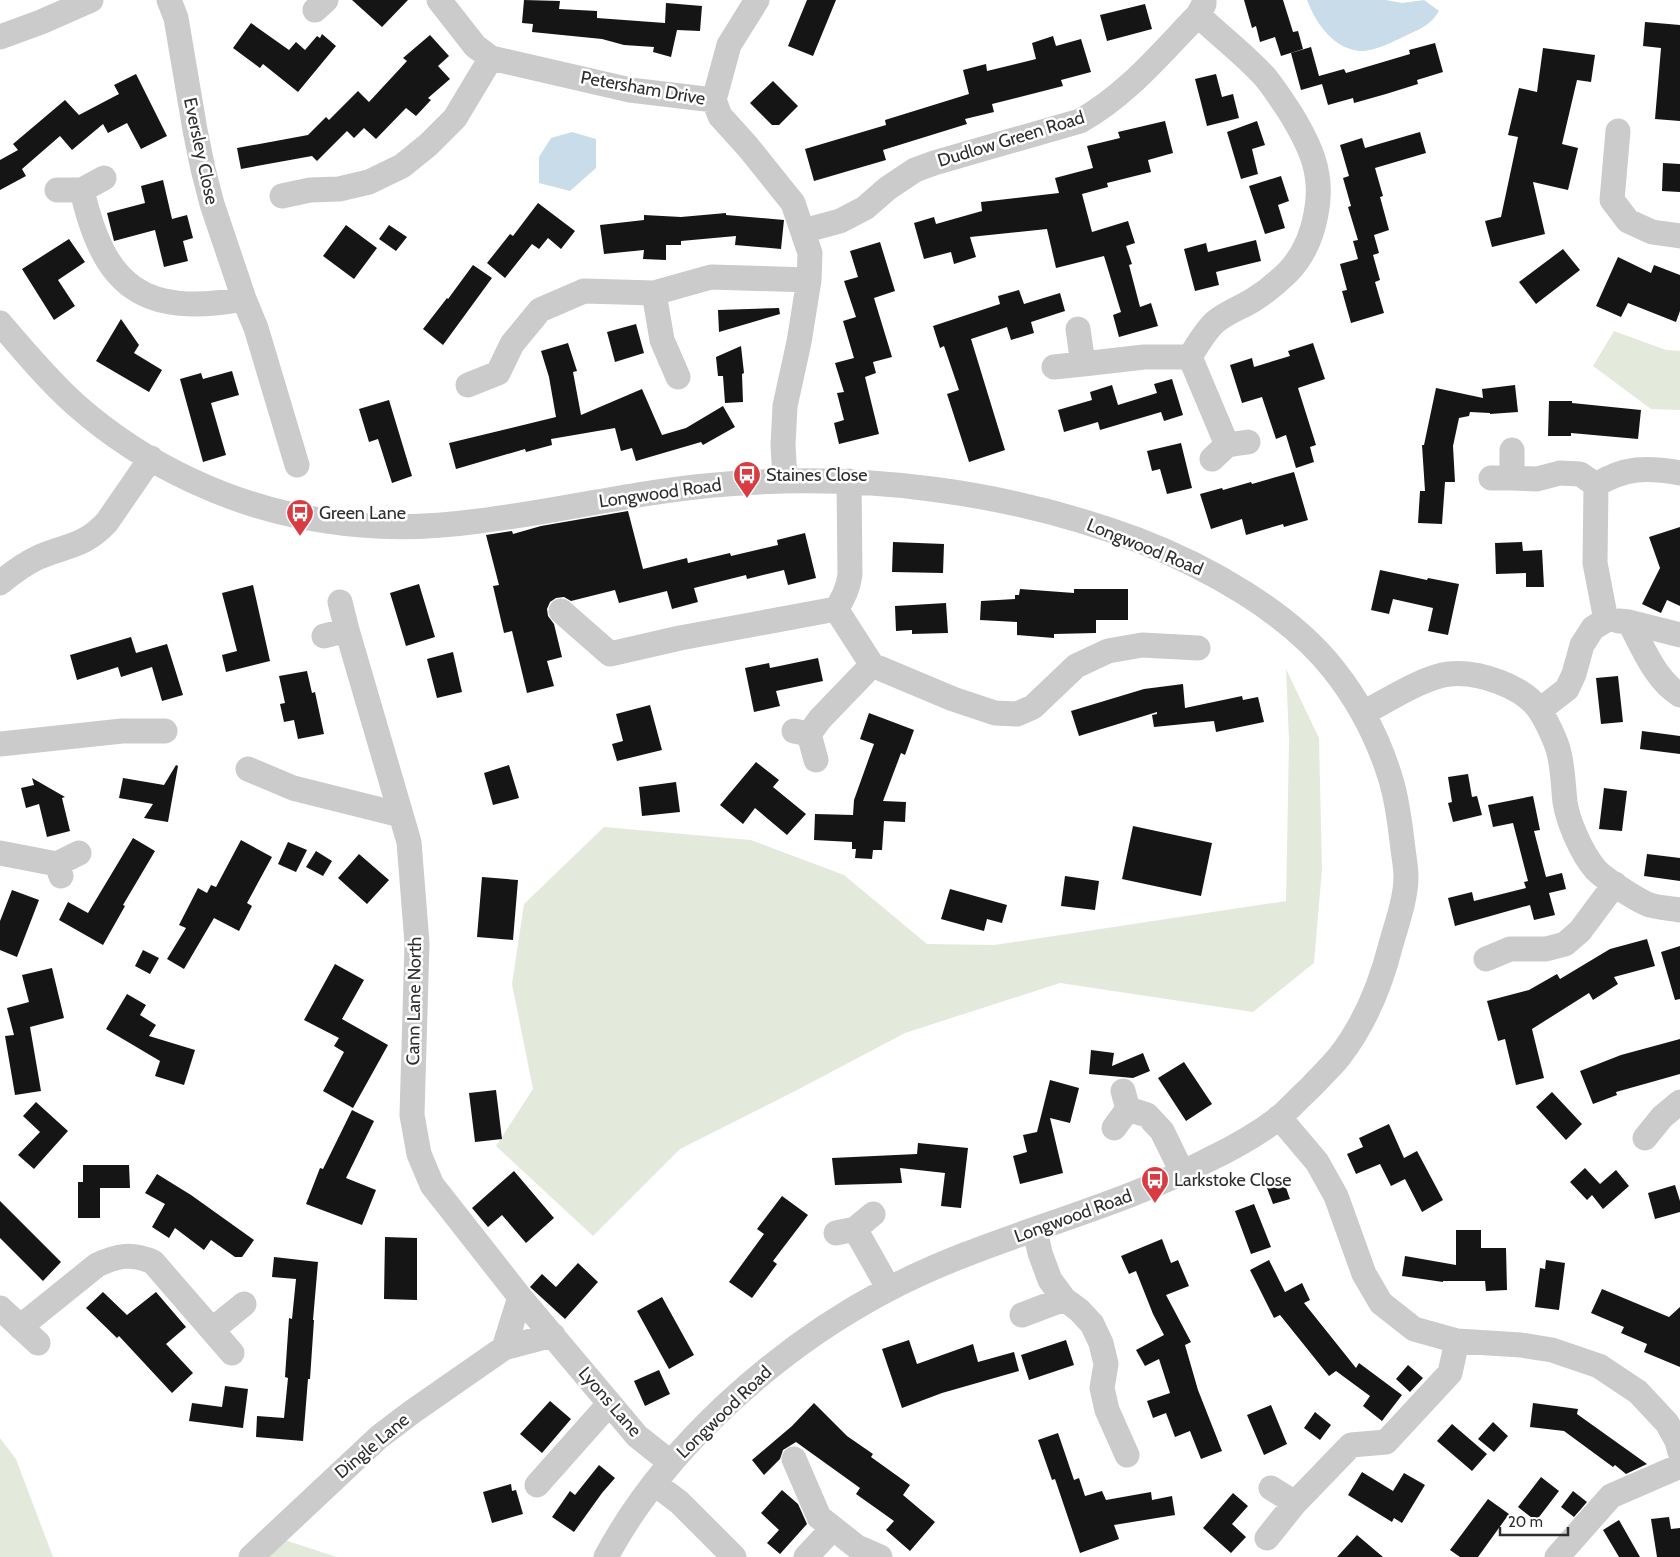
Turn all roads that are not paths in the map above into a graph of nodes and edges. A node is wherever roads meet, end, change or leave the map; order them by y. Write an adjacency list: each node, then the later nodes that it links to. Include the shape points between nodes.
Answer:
1 (92, 0): 6 (street)
2 (170, 0): 18 (street, Eversley Close, via 205,178)
3 (439, 0): 7 (street, Petersham Drive, via 475,46)
4 (757, 0): 8 (street, via 729,45)
5 (1201, 8): 14 (street, Dudlow Green Road, via 1121,94 1080,121 915,170 865,208 840,221); 21 (street, Dudlow Green Road, via 1280,96 1311,149 1319,187 1313,232 1304,252 1274,285 1216,322)
6 (0, 37)
7 (491, 58): 8 (street, Petersham Drive, via 630,90); 13 (street, via 455,118 402,166 369,182)
8 (714, 100): 14 (street, Petersham Drive, via 720,116 793,203)
9 (1618, 131): 15 (street, via 1612,200 1628,221 1652,232)
10 (104, 178): 12 (street)
11 (57, 190): 12 (street)
12 (82, 190): 18 (street, via 93,231 106,259 120,278 139,291 160,301 183,304 219,303)
13 (282, 196)
14 (803, 231): 16 (street, Petersham Drive, via 810,254)
15 (1680, 236)
16 (809, 280): 17 (street, via 712,277); 31 (street, Petersham Drive, via 785,406)
17 (654, 293): 24 (street, via 662,340); 25 (street, via 584,291 540,310 512,344 498,373)
18 (244, 298): 29 (street, Eversley Close)
19 (0, 323): 28 (street, Longwood Road, via 73,402 118,438)
20 (1078, 329): 22 (street)
21 (1190, 357): 22 (street, via 1144,357); 26 (street)
22 (1083, 364): 23 (street)
23 (1054, 367)
24 (678, 376)
25 (468, 385)
26 (1229, 449)
27 (1512, 450): 33 (street, via 1502,478 1537,479 1560,473 1580,474)
28 (151, 458): 31 (street, Longwood Road, via 234,498 282,512 323,521 391,527 478,522 718,484); 34 (street, via 100,530 81,542 41,556)
29 (297, 465)
30 (1680, 473): 33 (street, via 1633,469 1609,476)
31 (785, 480): 32 (street, Longwood Road)
32 (849, 481): 36 (street, via 850,575 844,599); 44 (street, Longwood Road, via 921,486 991,498 1121,534 1203,568 1263,605 1302,637 1332,667)
33 (1596, 484): 38 (street, via 1595,563)
34 (0, 583)
35 (340, 602): 49 (street, Cann Lane North, via 335,633)
36 (836, 609): 37 (street, via 610,654); 41 (street)
37 (561, 611)
38 (1617, 621): 39 (street); 42 (street, via 1670,689); 43 (street, via 1592,628 1582,645 1566,689)
39 (1680, 635)
40 (1198, 648): 41 (street, via 1142,645 1108,651 1076,666 1033,707 1017,714 995,713)
41 (872, 664): 47 (street, via 820,719 802,732)
42 (1680, 695)
43 (1540, 710): 44 (street, via 1523,694 1502,683 1475,675 1448,674 1424,682); 52 (street, via 1558,748 1565,803 1572,827 1596,870)
44 (1363, 713): 57 (street, Longwood Road, via 1383,754 1398,800 1407,881 1388,957 1361,1023 1338,1058)
45 (165, 730): 46 (street, via 122,731)
46 (0, 744)
47 (816, 760)
48 (248, 769): 49 (street, via 293,788)
49 (401, 815): 63 (street, Cann Lane North, via 409,842 417,943 412,1115 419,1154 432,1185)
50 (0, 853): 51 (street, via 59,870)
51 (79, 853)
52 (1615, 884): 53 (street, via 1647,904); 54 (street, via 1580,931 1565,944 1546,949 1510,949)
53 (1680, 910)
54 (1486, 959)
55 (1680, 1102): 58 (street, via 1662,1117)
56 (1122, 1110): 59 (street, via 1147,1115 1162,1131)
57 (1279, 1117): 59 (street, Longwood Road, via 1237,1146); 70 (street, via 1317,1162 1336,1196 1364,1274 1381,1303 1414,1329)
58 (1643, 1142)
59 (1183, 1174): 61 (street, Longwood Road)
60 (855, 1226): 62 (street)
61 (1035, 1230): 62 (street, Longwood Road, via 936,1267); 64 (street, via 1050,1280)
62 (889, 1289): 77 (street, Longwood Road, via 809,1338 765,1371 712,1419)
63 (520, 1297): 69 (street, Cann Lane North); 71 (street)
64 (1064, 1299): 67 (street); 75 (street, via 1092,1324 1101,1342 1106,1364 1102,1388 1107,1410)
65 (244, 1304): 68 (street)
66 (0, 1308): 68 (street, via 29,1335 97,1265 112,1258 141,1257 154,1262)
67 (1022, 1315)
68 (212, 1330): 72 (street)
69 (553, 1335): 71 (street, Dingle Lane); 73 (street, Lyons Lane)
70 (1457, 1341): 74 (street, via 1552,1350 1599,1366 1638,1392 1667,1423); 82 (street, via 1450,1374 1386,1442 1351,1445)
71 (504, 1348): 85 (street, Dingle Lane, via 379,1437)
72 (232, 1353)
73 (609, 1404): 77 (street, Lyons Lane, via 637,1436); 80 (street)
74 (1680, 1452)
75 (1126, 1455)
76 (794, 1459): 83 (street, via 820,1517)
77 (671, 1463): 79 (street, Longwood Road)
78 (1680, 1466): 90 (street, via 1611,1496)
79 (655, 1484): 86 (street, Longwood Road); 87 (street, via 679,1502)
80 (537, 1486)
81 (1271, 1488): 82 (street)
82 (1295, 1503): 84 (street)
83 (833, 1528): 88 (street); 89 (street, via 857,1547)
84 (1267, 1538)
85 (251, 1557)
86 (606, 1557)
87 (734, 1557)
88 (806, 1557)
89 (880, 1557)
90 (1556, 1557)

